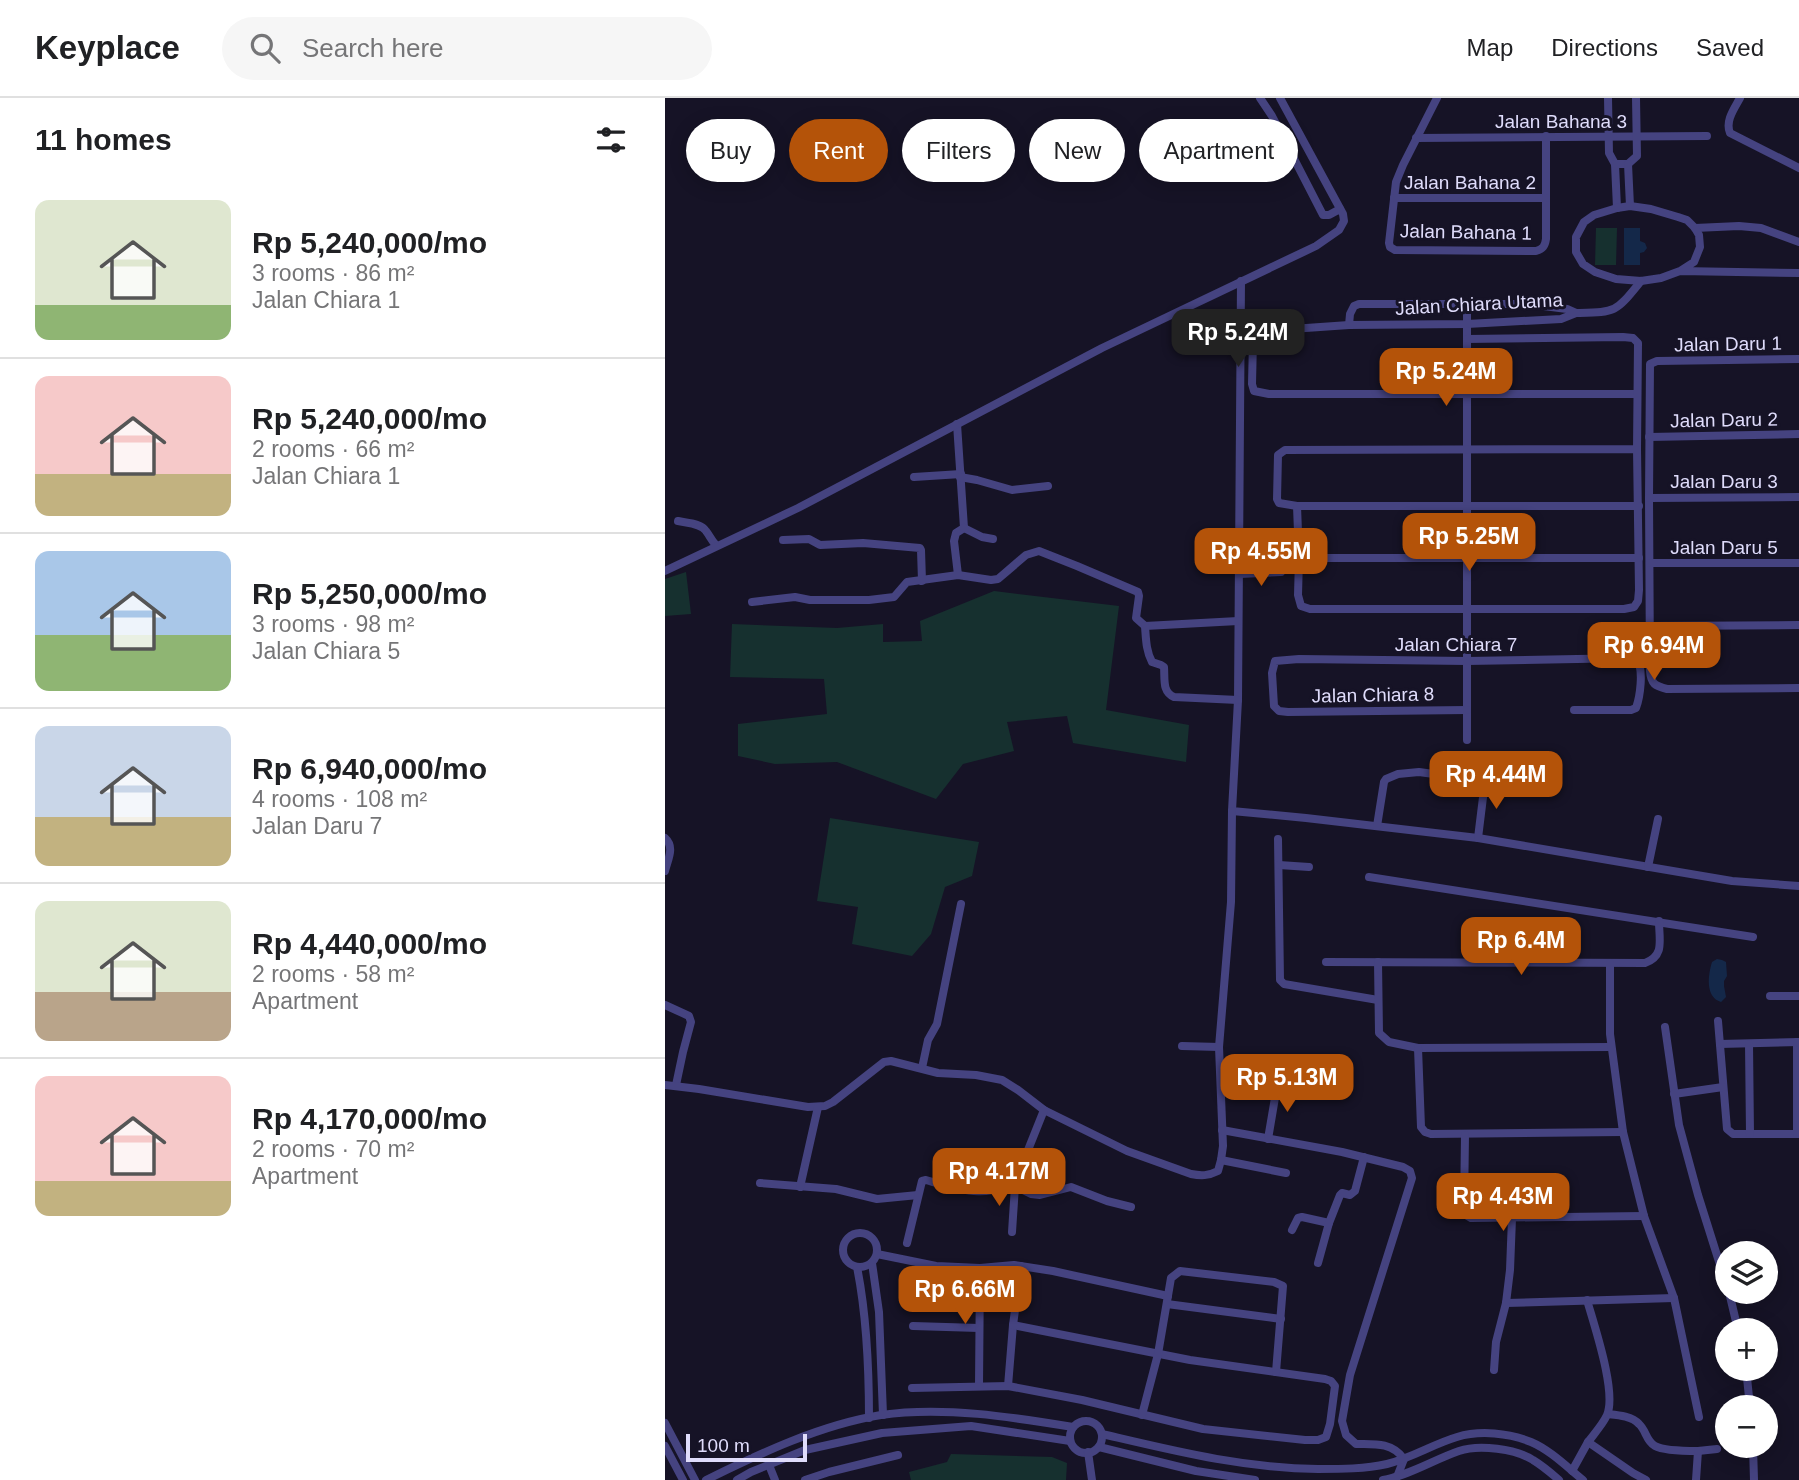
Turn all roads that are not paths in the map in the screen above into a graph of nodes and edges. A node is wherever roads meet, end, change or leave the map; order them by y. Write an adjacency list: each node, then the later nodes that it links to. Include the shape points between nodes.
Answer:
1 (1260, 98): 19 (street, via 1320,211 1323,215)
2 (1280, 98): 19 (street)
3 (1437, 98): 11 (street)
4 (1608, 98): 8 (street)
5 (1636, 98): 9 (street)
6 (1740, 98): 14 (street, via 1728,121 1730,133)
7 (1546, 136): 8 (street, Jalan Bahana 3); 11 (street, Jalan Bahana 3); 16 (street)
8 (1607, 136): 9 (street, Jalan Bahana 3); 12 (street)
9 (1636, 136): 10 (street, Jalan Bahana 3); 13 (street, via 1637,156)
10 (1707, 136)
11 (1416, 138): 15 (street)
12 (1615, 164): 13 (street); 18 (street)
13 (1628, 164): 17 (street)
14 (1799, 168)
15 (1394, 198): 16 (street, Jalan Bahana 2); 16 (street, Jalan Bahana 1, via 1389,243 1395,250 1536,251 1545,245)
16 (1546, 198)
17 (1630, 206): 18 (street); 20 (street, via 1687,220)
18 (1617, 208): 25 (street, via 1584,222 1576,237 1576,252 1595,272)
19 (1341, 212): 24 (street, via 1344,221 1327,240)
20 (1695, 228): 21 (street, via 1750,227); 22 (street, via 1699,254)
21 (1799, 242)
22 (1680, 271): 23 (street); 25 (street)
23 (1799, 273)
24 (1241, 281): 36 (street); 61 (street)
25 (1641, 281): 28 (street, via 1612,310)
26 (1467, 305): 27 (street, Jalan Chiara Utama); 30 (street); 31 (street, Jalan Chiara Utama, via 1359,304 1350,314)
27 (1541, 306): 28 (street, Jalan Chiara Utama); 29 (street)
28 (1576, 313): 29 (street, Jalan Chiara Utama)
29 (1539, 319): 30 (street, Jalan Chiara Utama)
30 (1467, 324): 31 (street, Jalan Chiara Utama); 32 (street)
31 (1349, 325): 34 (street, Jalan Chiara Utama, via 1255,334 1254,391)
32 (1467, 339): 34 (street); 35 (street, Jalan Chiara Utama, via 1633,338 1638,343)
33 (1799, 359): 38 (street, Jalan Daru 1, via 1657,360 1650,364)
34 (1467, 393): 35 (street); 39 (street)
35 (1637, 394): 40 (street)
36 (957, 424): 41 (street); 53 (street, via 798,508)
37 (1799, 434): 38 (street, Jalan Daru 2)
38 (1649, 437): 45 (street)
39 (1467, 449): 40 (street); 46 (street, via 1285,450 1278,455 1277,499); 47 (street)
40 (1637, 449): 48 (street)
41 (960, 475): 42 (street); 43 (street, via 1012,490); 50 (street)
42 (913, 477)
43 (1048, 486)
44 (1799, 497): 45 (street, Jalan Daru 3)
45 (1649, 498): 57 (street)
46 (1297, 506): 47 (street); 54 (street)
47 (1467, 506): 48 (street); 55 (street)
48 (1639, 506): 56 (street)
49 (678, 521): 53 (street, via 705,529)
50 (964, 528): 51 (street); 62 (street, via 954,541)
51 (993, 539)
52 (783, 540): 63 (street, via 920,548)
53 (713, 543): 59 (street)
54 (1299, 558): 55 (street); 65 (street, via 1298,595 1301,606 1310,609)
55 (1467, 558): 56 (street); 65 (street)
56 (1639, 558): 65 (street, via 1634,607)
57 (1650, 563): 58 (street, Jalan Daru 5); 69 (street)
58 (1799, 563)
59 (665, 571)
60 (1281, 572): 61 (street)
61 (1239, 574): 66 (street)
62 (958, 575): 63 (street); 68 (street, via 998,579 1026,555 1039,551 1138,592 1136,618)
63 (922, 581): 64 (street, via 907,582 894,597 882,599 795,597)
64 (752, 602)
65 (1467, 610): 70 (street)
66 (1238, 621): 68 (street); 72 (street)
67 (1799, 625): 69 (street)
68 (1145, 626): 72 (street, via 1150,658 1164,667 1168,694)
69 (1649, 626): 71 (street, via 1651,682 1656,687)
70 (1467, 661): 73 (street); 74 (street, Jalan Chiara 7, via 1637,660 1636,708); 75 (street, Jalan Chiara 7, via 1275,661 1274,706)
71 (1799, 688)
72 (1238, 700): 79 (street)
73 (1467, 710): 75 (street, Jalan Chiara 8); 76 (street)
74 (1574, 710)
75 (1279, 711)
76 (1467, 740)
77 (1485, 781): 78 (street); 81 (street, via 1419,772 1386,779); 83 (street)
78 (1530, 783)
79 (1232, 811): 81 (street); 107 (street, via 1231,902)
80 (1658, 819): 87 (street)
81 (1377, 826): 83 (street)
82 (665, 838): 88 (street, via 671,850)
83 (1478, 838): 87 (street)
84 (1278, 839): 85 (street)
85 (1279, 864): 86 (street); 99 (street, via 1280,980)
86 (1309, 867)
87 (1648, 867): 90 (street)
88 (665, 871)
89 (1369, 877): 92 (street)
90 (1799, 886)
91 (961, 904): 110 (street, via 937,1024)
92 (1659, 922): 93 (street); 96 (street, via 1654,960)
93 (1753, 937)
94 (1325, 962): 95 (street)
95 (1378, 962): 96 (street); 99 (street)
96 (1610, 963): 108 (street)
97 (1770, 996): 98 (street)
98 (1799, 996)
99 (1378, 1000): 109 (street, via 1382,1038)
100 (665, 1005): 113 (street, via 689,1016 691,1022)
101 (1718, 1021): 104 (street)
102 (1665, 1027): 116 (street)
103 (1798, 1042): 105 (street); 114 (street)
104 (1720, 1044): 105 (street); 115 (street)
105 (1749, 1044): 121 (street)
106 (1182, 1046): 107 (street)
107 (1219, 1047): 119 (street)
108 (1611, 1047): 109 (street); 120 (street)
109 (1418, 1048): 123 (street, via 1421,1127 1431,1134)
110 (922, 1068): 117 (street, via 884,1062 833,1102); 118 (street, via 1002,1080)
111 (1297, 1079): 124 (street, via 1277,1080)
112 (665, 1085): 113 (street)
113 (676, 1086): 117 (street)
114 (1798, 1086): 122 (street)
115 (1723, 1087): 116 (street); 121 (street, via 1727,1129 1733,1134)
116 (1674, 1094): 139 (street)
117 (818, 1107): 130 (street)
118 (1044, 1110): 126 (street, via 1127,1151 1191,1174 1218,1171); 129 (street)
119 (1222, 1130): 124 (street); 126 (street)
120 (1623, 1132): 123 (street); 133 (street)
121 (1750, 1134): 122 (street)
122 (1798, 1134)
123 (1465, 1135): 134 (street, via 1466,1215)
124 (1268, 1139): 125 (street)
125 (1364, 1157): 135 (street, via 1355,1191 1340,1195); 181 (street, via 1403,1167 1412,1178 1356,1352 1342,1421 1346,1435 1356,1444 1388,1446)
126 (1221, 1160): 127 (street)
127 (1286, 1173)
128 (760, 1183): 130 (street)
129 (1014, 1184): 131 (street, via 975,1192 924,1180); 132 (street, via 1040,1195 1072,1187); 137 (street)
130 (800, 1187): 131 (street, via 837,1189 877,1199)
131 (918, 1195): 138 (street)
132 (1131, 1207)
133 (1644, 1216): 134 (street); 146 (street)
134 (1512, 1218): 149 (street)
135 (1329, 1223): 136 (street, via 1298,1217); 142 (street)
136 (1292, 1230)
137 (1012, 1232)
138 (907, 1243)
139 (1715, 1247)
140 (877, 1254): 141 (street); 144 (street, via 869,1236 853,1235 843,1252); 145 (street, via 936,1266)
141 (872, 1263): 144 (street); 155 (street)
142 (1318, 1263)
143 (1021, 1266): 145 (street); 147 (street); 151 (street)
144 (857, 1267): 154 (street)
145 (980, 1268): 153 (street)
146 (1674, 1298): 148 (street); 166 (street)
147 (1168, 1300): 150 (street); 150 (street, via 1171,1278 1179,1271 1274,1282 1283,1286); 156 (street)
148 (1587, 1300): 149 (street); 163 (street, via 1609,1384)
149 (1506, 1303): 157 (street)
150 (1281, 1319): 158 (street)
151 (1013, 1325): 156 (street); 160 (street)
152 (913, 1326): 153 (street)
153 (979, 1328): 159 (street)
154 (867, 1345): 155 (street); 167 (street)
155 (881, 1345): 164 (street)
156 (1158, 1354): 158 (street); 165 (street)
157 (1494, 1370)
158 (1276, 1372): 165 (street, via 1325,1379 1335,1385 1327,1437 1305,1440 1203,1429)
159 (979, 1385): 160 (street); 161 (street)
160 (1008, 1386): 165 (street)
161 (912, 1388)
162 (913, 1413): 164 (street); 169 (street, via 973,1413); 170 (street)
163 (1608, 1414): 173 (street); 177 (street, via 1639,1424 1651,1445 1658,1448)
164 (883, 1415): 167 (street)
165 (1142, 1415)
166 (1699, 1417)
167 (869, 1418): 187 (street, via 796,1439)
168 (665, 1423): 186 (street)
169 (1073, 1427): 171 (street, via 1088,1421); 172 (street)
170 (915, 1429): 172 (street, via 971,1426); 182 (street, via 805,1450)
171 (1102, 1434): 175 (street); 181 (street, via 1202,1458 1270,1467 1365,1468)
172 (1070, 1441): 178 (street, via 1077,1451)
173 (1588, 1442): 183 (street); 195 (street)
174 (665, 1446): 185 (street)
175 (1099, 1447): 178 (street); 192 (street)
176 (1715, 1449): 177 (street)
177 (1699, 1451): 196 (street)
178 (1087, 1452): 191 (street)
179 (898, 1455): 190 (street)
180 (1753, 1458): 197 (street)
181 (1403, 1459): 183 (street, via 1458,1437 1497,1434 1534,1444); 184 (street)
182 (769, 1465): 188 (street); 189 (street)
183 (1572, 1471): 194 (street)
184 (1389, 1479): 193 (street, via 1462,1449 1480,1448 1531,1458)
185 (683, 1480)
186 (695, 1480)
187 (706, 1480)
188 (737, 1480)
189 (775, 1480)
190 (805, 1480)
191 (1093, 1480)
192 (1255, 1480)
193 (1559, 1480)
194 (1583, 1480)
195 (1646, 1480)
196 (1696, 1480)
197 (1754, 1480)

